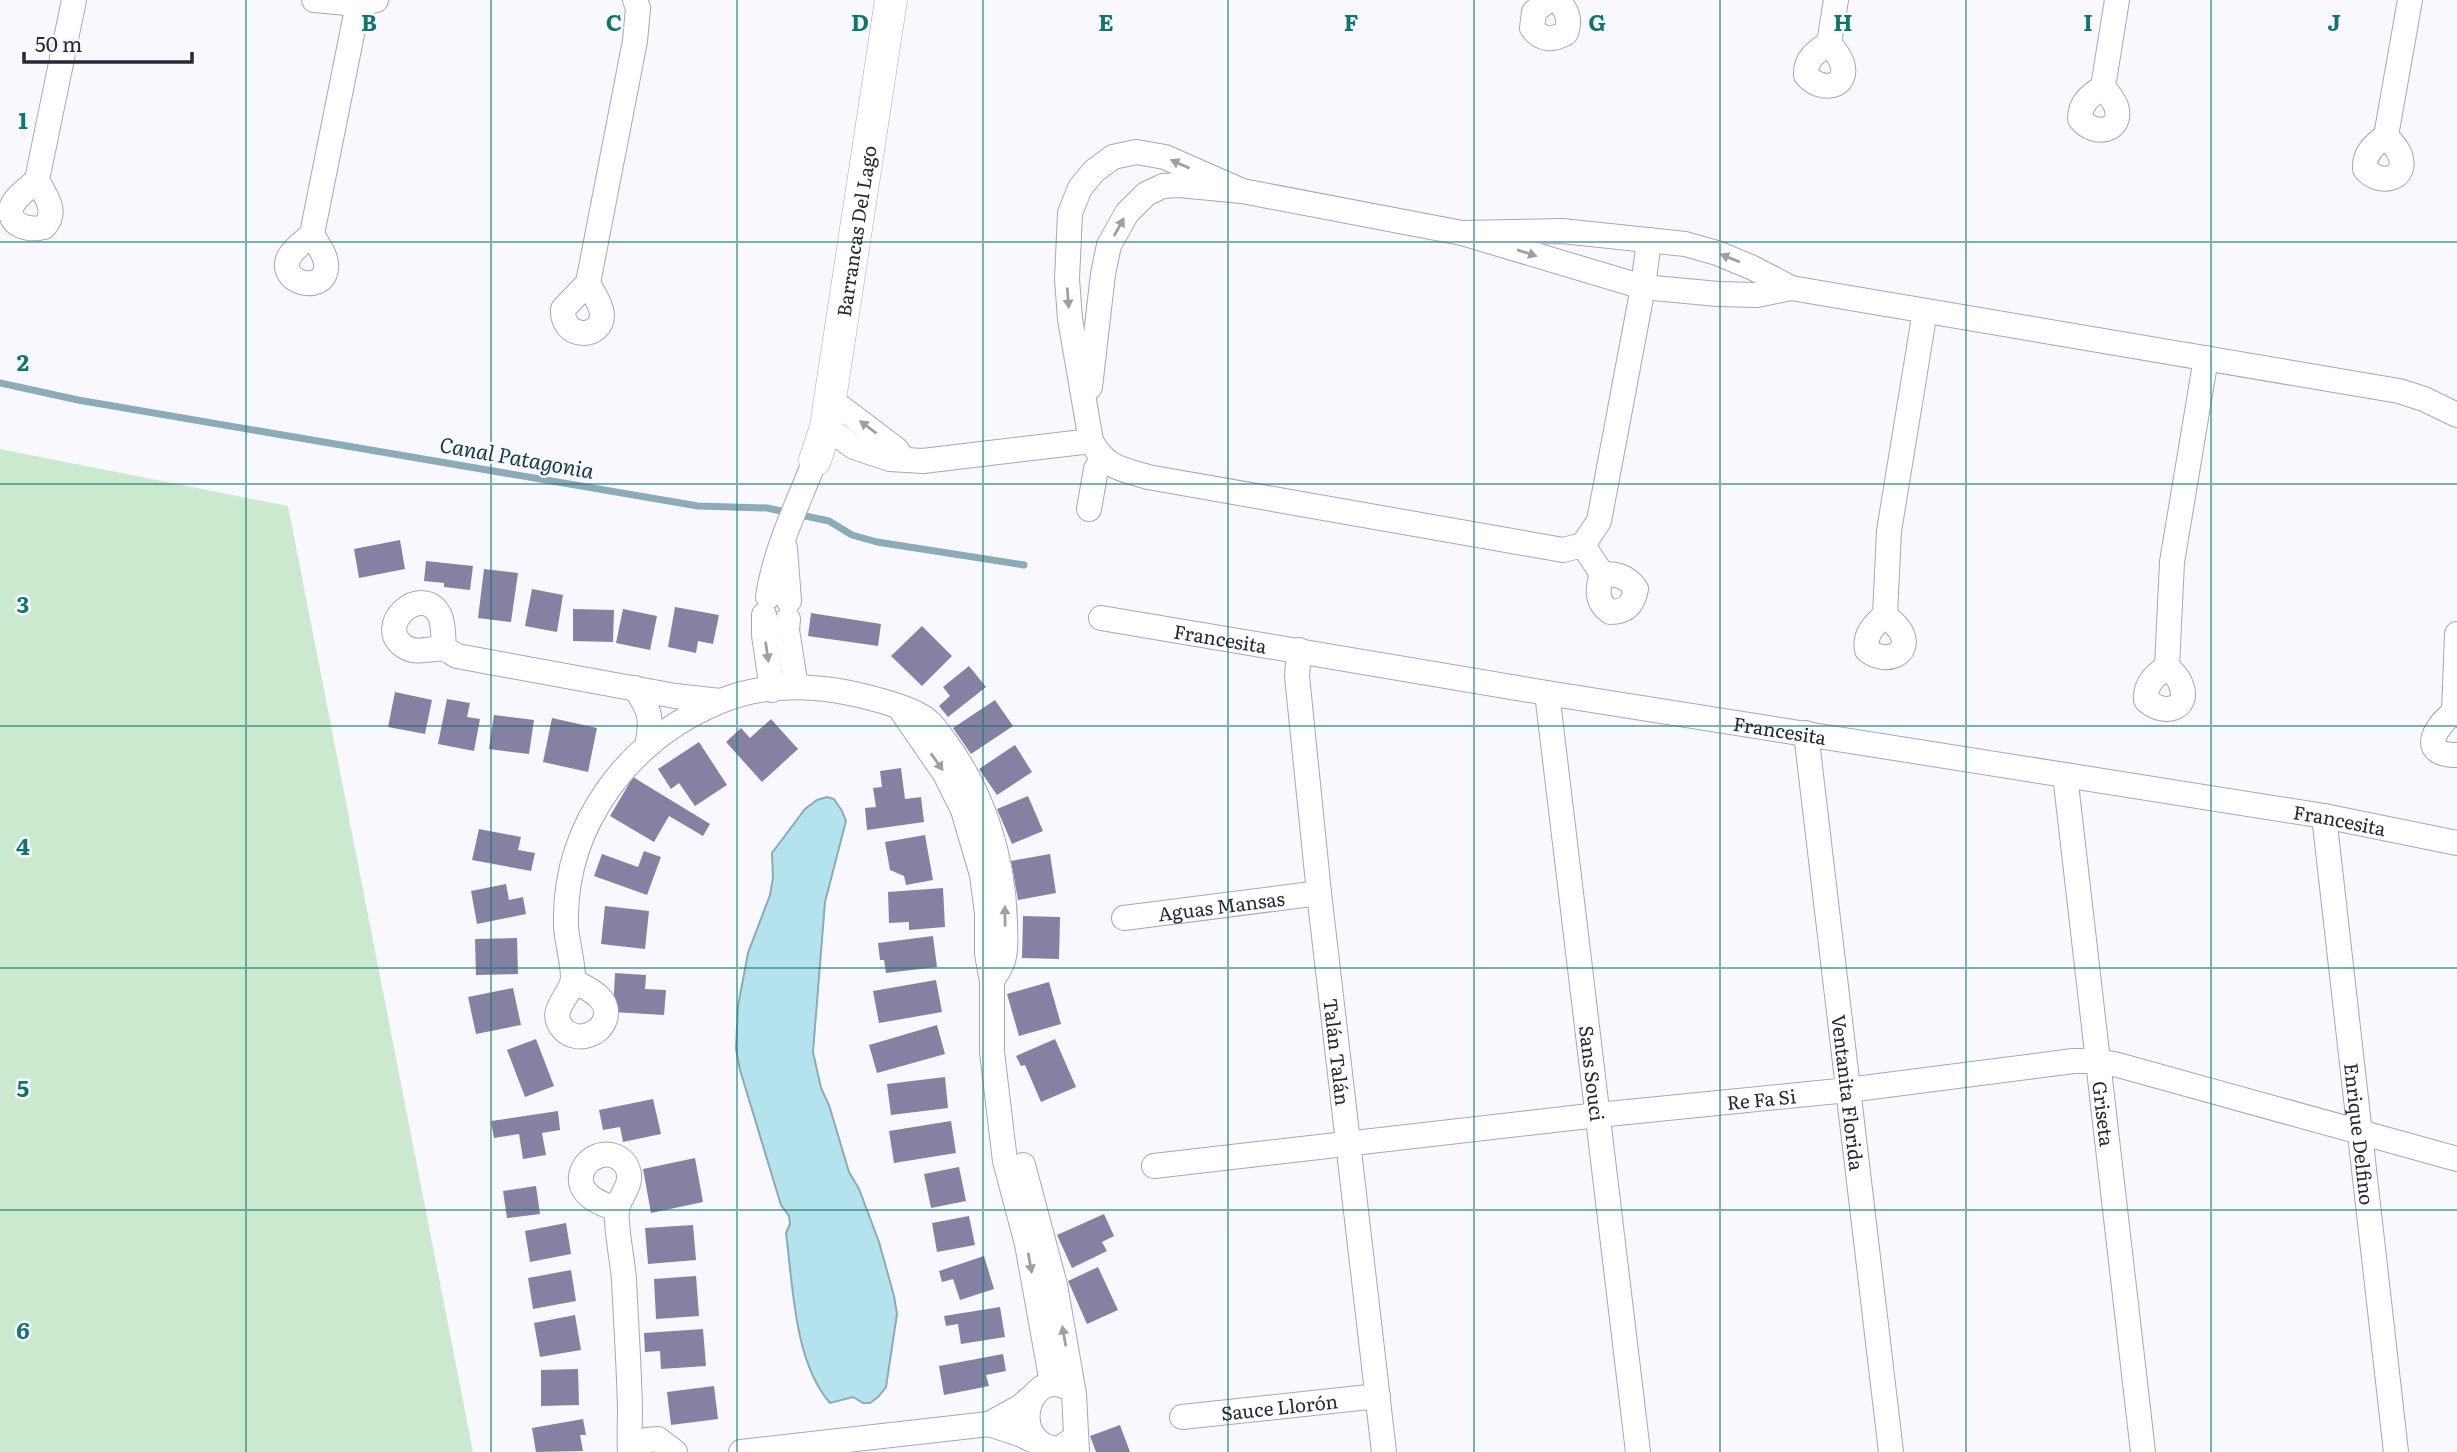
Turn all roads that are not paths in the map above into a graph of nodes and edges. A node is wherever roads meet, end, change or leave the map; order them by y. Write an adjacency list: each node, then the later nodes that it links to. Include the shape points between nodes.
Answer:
1 (75, 0): 14 (street)
2 (314, 0): 10 (street)
3 (635, 0): 19 (street, via 635,41)
4 (891, 0): 26 (street, Barrancas Del Lago)
5 (1548, 0): 6 (street, via 1534,12 1532,28 1541,37 1553,39 1566,33 1568,25)
6 (1558, 0)
7 (1836, 0): 11 (street)
8 (2117, 0): 12 (street)
9 (2410, 0): 13 (street)
10 (367, 2): 17 (street)
11 (1829, 43)
12 (2103, 87)
13 (2386, 136)
14 (37, 180)
15 (1242, 191): 16 (street); 27 (street, one-way to 15, via 1103,274 1109,245 1127,213 1146,194 1163,187); 27 (street, one-way to 27, via 1165,157 1136,152 1113,157 1080,188 1070,213 1067,279)
16 (1462, 233): 18 (street, via 1562,231); 20 (street, one-way to 20)
17 (312, 234)
18 (1649, 240): 20 (street); 21 (street, one-way to 18, via 1717,253)
19 (588, 283)
20 (1643, 287): 21 (street, via 1757,295); 32 (street, via 1599,522)
21 (1791, 288): 22 (street)
22 (1925, 312): 23 (street); 34 (street, via 1889,531)
23 (2206, 358): 24 (street); 39 (street, via 2172,562)
24 (2424, 399): 25 (street); 28 (street)
25 (2457, 401)
26 (828, 413): 29 (street, via 854,447 890,459); 30 (street, Barrancas Del Lago)
27 (1086, 414): 29 (street)
28 (2457, 415)
29 (1097, 450): 31 (street); 32 (street, via 1113,467 1161,479 1563,550)
30 (811, 469): 41 (street, via 784,534 778,608 764,635)
31 (1088, 509)
32 (1583, 545): 33 (street)
33 (1602, 574)
34 (1885, 615)
35 (1101, 618): 38 (street, Francesita)
36 (2457, 634): 44 (street)
37 (444, 649): 40 (street, via 457,656)
38 (1299, 650): 42 (street, Francesita); 51 (street, Talán Talán, via 1297,676)
39 (2167, 666)
40 (635, 688): 43 (street); 46 (street, via 650,714)
41 (784, 688): 43 (street); 57 (street, via 843,691 898,706 963,810 982,875 987,913 992,1052)
42 (1547, 693): 45 (street, Francesita); 56 (street, Sans Souci)
43 (720, 701): 46 (street)
44 (2455, 714): 47 (street, via 2441,722 2433,738 2439,751)
45 (1806, 733): 48 (street, Francesita); 55 (street, Ventanita Florida)
46 (647, 746): 53 (street, via 618,774 581,840 567,916)
47 (2457, 755)
48 (2065, 775): 49 (street, Francesita); 54 (street, Griseta)
49 (2324, 816): 50 (street, Francesita); 58 (street, Enrique Delfino)
50 (2457, 843)
51 (1319, 893): 52 (street, Aguas Mansas); 59 (street, Talán Talán)
52 (1124, 918)
53 (573, 981)
54 (2098, 1061): 55 (street, Re Fa Si); 58 (street, Re Fa Si); 76 (street, Griseta)
55 (1849, 1090): 56 (street, Re Fa Si); 75 (street, Ventanita Florida)
56 (1598, 1115): 59 (street, Re Fa Si); 74 (street, Sans Souci)
57 (1002, 1125): 63 (street, one-way to 63, via 1005,1161 1027,1244); 64 (street, one-way to 57, via 1037,1213 1020,1155)
58 (2358, 1133): 60 (street, Re Fa Si); 77 (street, Enrique Delfino)
59 (1348, 1144): 61 (street, Re Fa Si); 65 (street, Talán Talán)
60 (2457, 1159)
61 (1154, 1166)
62 (617, 1210): 66 (street)
63 (1042, 1390): 64 (street, via 1069,1388); 68 (street); 69 (street, via 1027,1419 1030,1432)
64 (1074, 1394): 69 (street)
65 (1378, 1396): 67 (street, Sauce Llorón); 73 (street, Talán Talán)
66 (630, 1409): 70 (street, via 647,1433); 71 (street)
67 (1182, 1417)
68 (989, 1424): 69 (street); 72 (street)
69 (1062, 1447)
70 (671, 1449): 71 (street, via 646,1440)
71 (631, 1452)
72 (741, 1452)
73 (1384, 1452)
74 (1638, 1452)
75 (1891, 1452)
76 (2143, 1452)
77 (2396, 1452)

